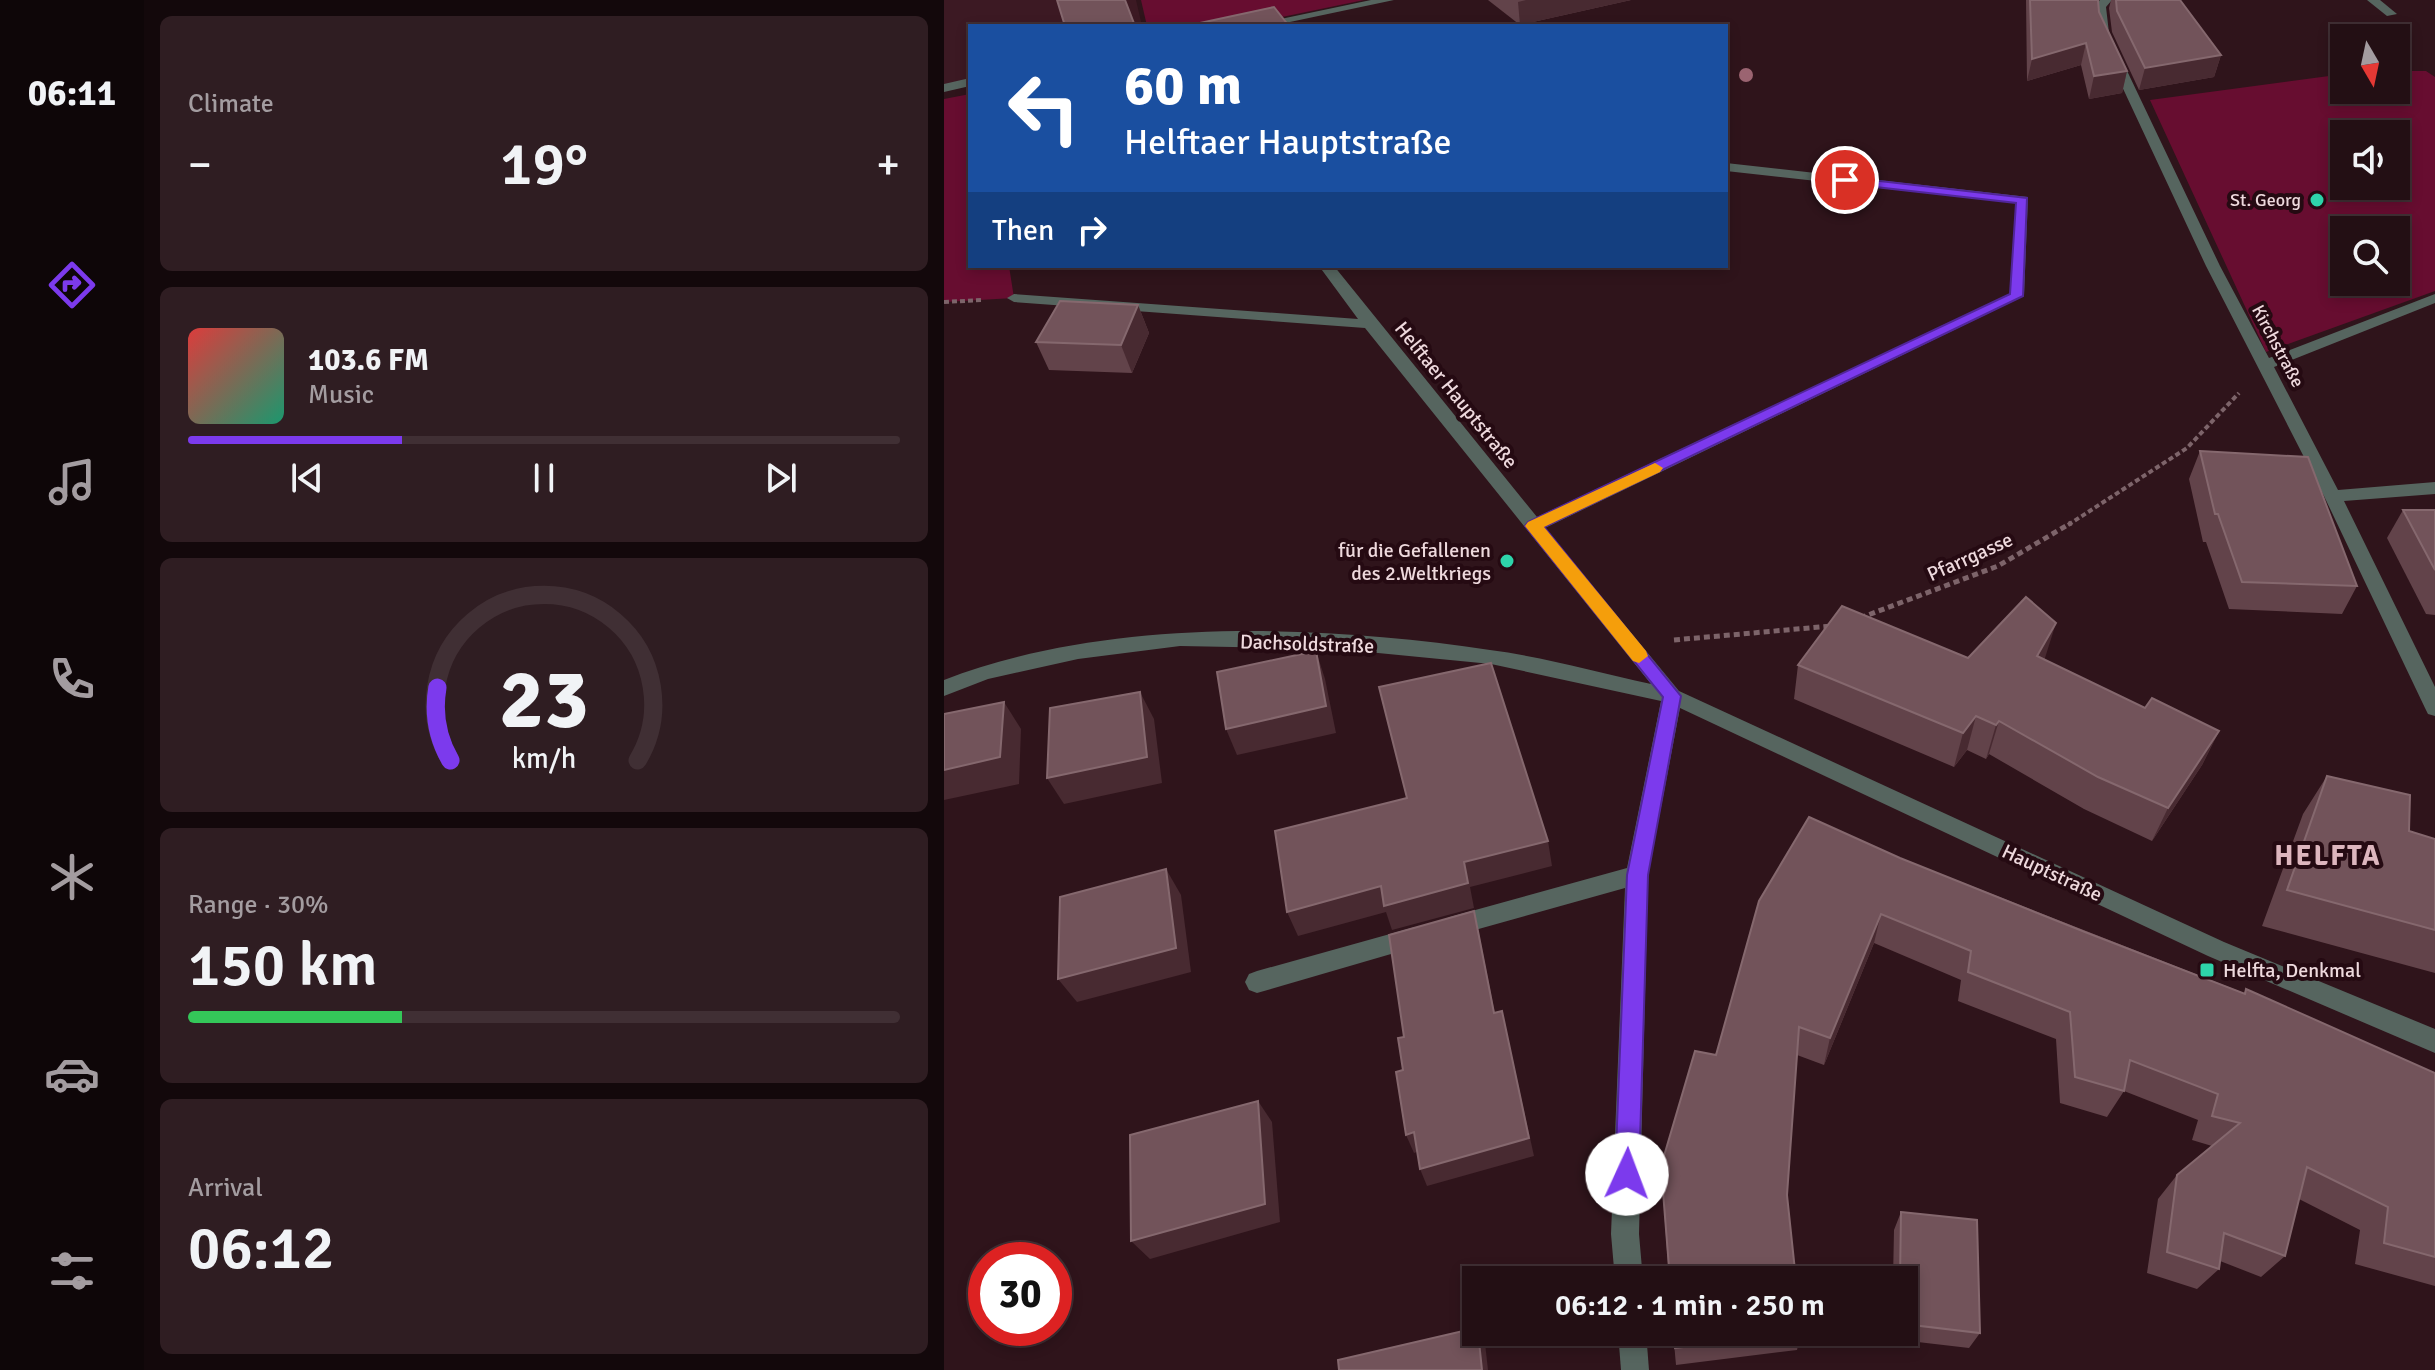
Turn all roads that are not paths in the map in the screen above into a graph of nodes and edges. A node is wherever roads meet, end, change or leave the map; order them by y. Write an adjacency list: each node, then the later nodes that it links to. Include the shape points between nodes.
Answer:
1 (1388, 0): 5 (street)
2 (2106, 0): 13 (street, Kirchstraße, via 2100,6 2103,33)
3 (2373, 0): 4 (street)
4 (2391, 14)
5 (1263, 24)
6 (968, 82): 7 (street)
7 (944, 88)
8 (1728, 167): 16 (street, via 2023,200 2017,296)
9 (1328, 268): 12 (street)
10 (1014, 298): 12 (street, Helftaer Hauptstraße)
11 (2435, 298): 13 (street)
12 (1370, 324): 16 (street, Helftaer Hauptstraße)
13 (2265, 365): 15 (street, Kirchstraße)
14 (2435, 488): 15 (street)
15 (2333, 496): 19 (street, Kirchstraße)
16 (1533, 526): 18 (street, Helftaer Hauptstraße)
17 (944, 688): 18 (street, Dachsoldstraße, via 985,672 1078,652 1180,639 1337,642 1491,657)
18 (1672, 696): 20 (street); 22 (street, Hauptstraße, via 2216,949)
19 (2435, 708)
20 (1637, 875): 21 (street); 23 (street)
21 (1257, 982)
22 (2435, 1041)
23 (1628, 1266)
24 (1633, 1346): 25 (street)
25 (1635, 1370)

